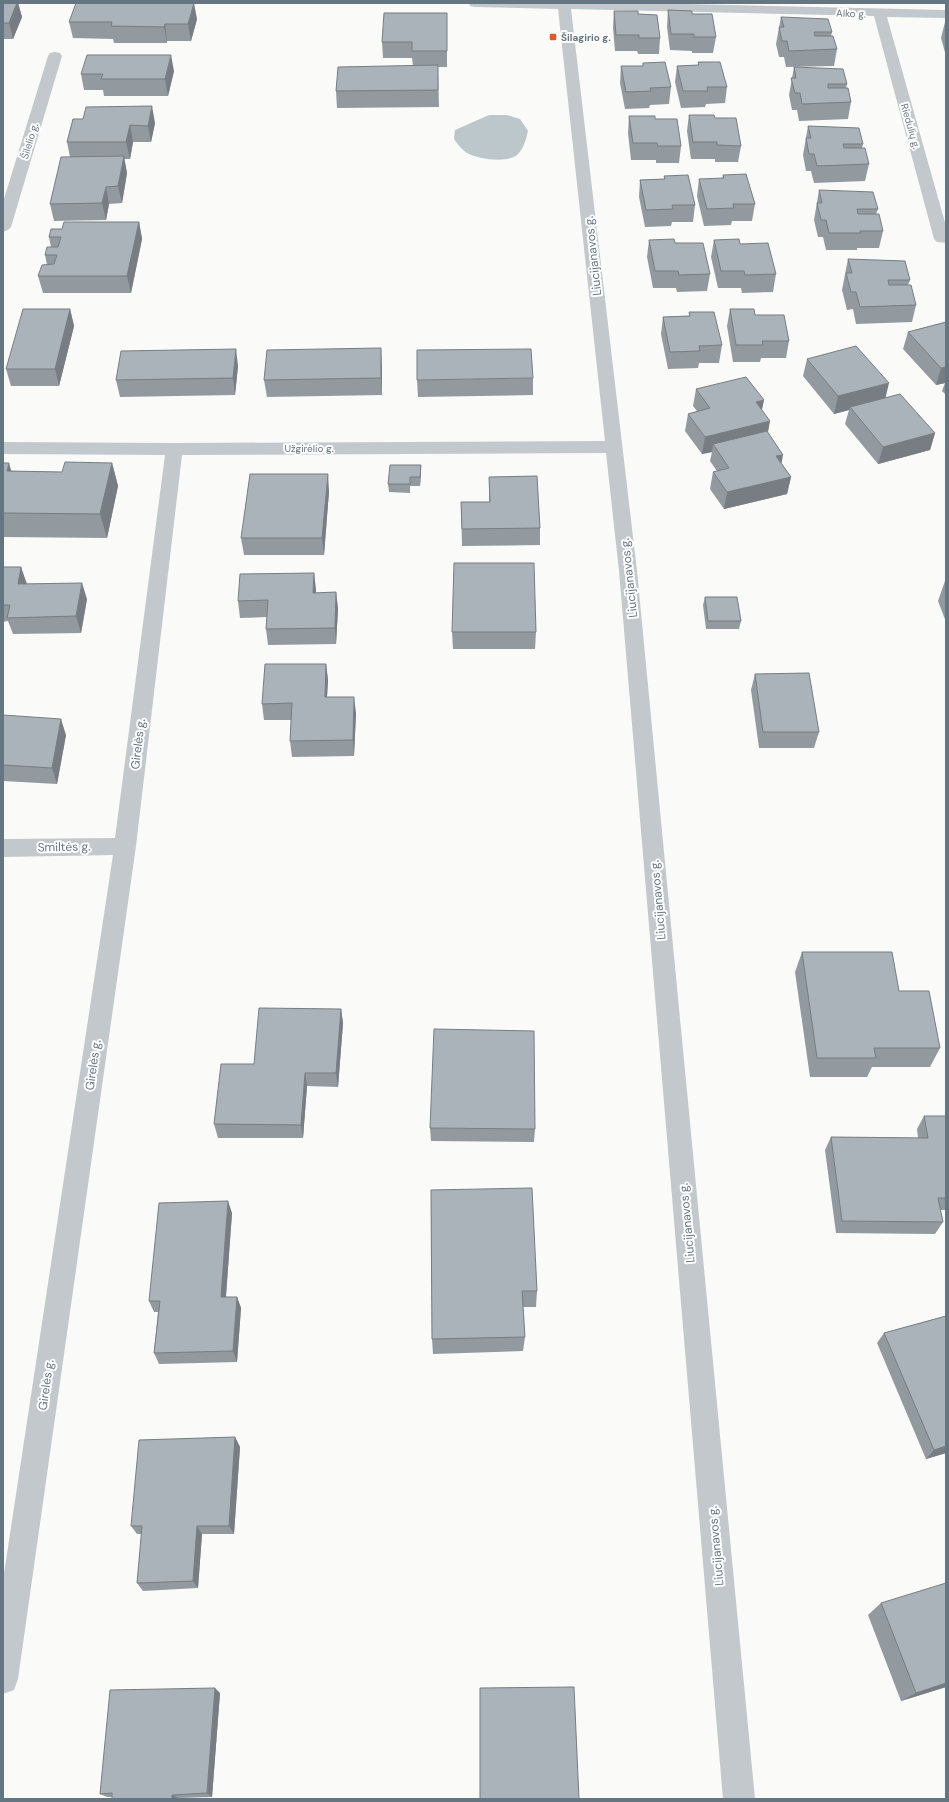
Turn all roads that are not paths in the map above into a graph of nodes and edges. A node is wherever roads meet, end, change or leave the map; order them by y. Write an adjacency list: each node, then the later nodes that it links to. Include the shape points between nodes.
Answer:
1 (475, 3): 2 (street)
2 (564, 4): 3 (street, Alko g.); 8 (street, Liucijanavos g.)
3 (880, 14): 4 (street, Alko g.); 7 (street, Riedulių g.)
4 (946, 14)
5 (56, 56): 6 (street, Šilelio g.)
6 (3, 227)
7 (942, 239)
8 (615, 447): 10 (street, Užgirėlio g.); 14 (street, Liucijanavos g.)
9 (3, 448): 10 (street, Užgirėlio g.)
10 (174, 449): 11 (street, Girelės g.)
11 (125, 846): 12 (street, Smiltės g.); 13 (street, Girelės g.)
12 (3, 848)
13 (3, 1679)
14 (739, 1799)

